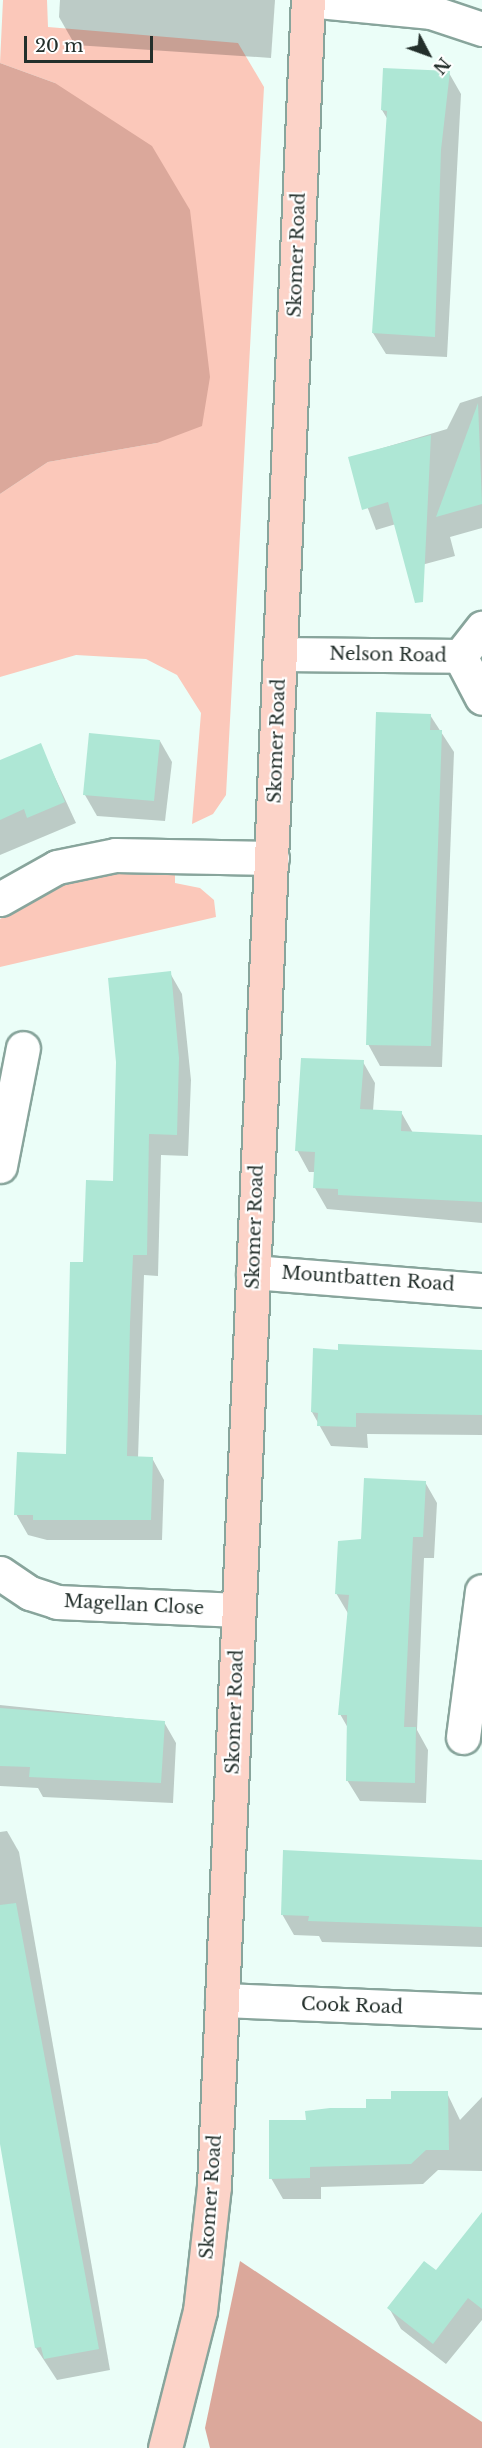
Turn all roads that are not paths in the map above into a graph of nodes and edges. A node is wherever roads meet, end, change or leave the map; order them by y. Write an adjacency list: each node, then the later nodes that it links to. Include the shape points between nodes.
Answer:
1 (308, 0): 2 (street, via 431,12); 4 (street, Skomer Road)
2 (482, 29)
3 (482, 628): 5 (street, Nelson Road)
4 (280, 654): 5 (street, Nelson Road); 7 (street, Skomer Road)
5 (460, 656): 6 (street)
6 (482, 698)
7 (272, 858): 8 (street, via 115,855 57,867); 11 (street, Skomer Road)
8 (0, 899)
9 (22, 1048): 10 (street)
10 (0, 1166)
11 (253, 1272): 12 (street, Mountbatten Road); 15 (street, Skomer Road)
12 (482, 1290)
13 (0, 1573): 15 (street, Magellan Close, via 30,1593 57,1602)
14 (482, 1591): 16 (street)
15 (239, 1610): 17 (street, Skomer Road)
16 (463, 1737)
17 (222, 2000): 18 (street, Cook Road); 19 (street, Skomer Road, via 208,2248 200,2311)
18 (482, 2011)
19 (165, 2448)

